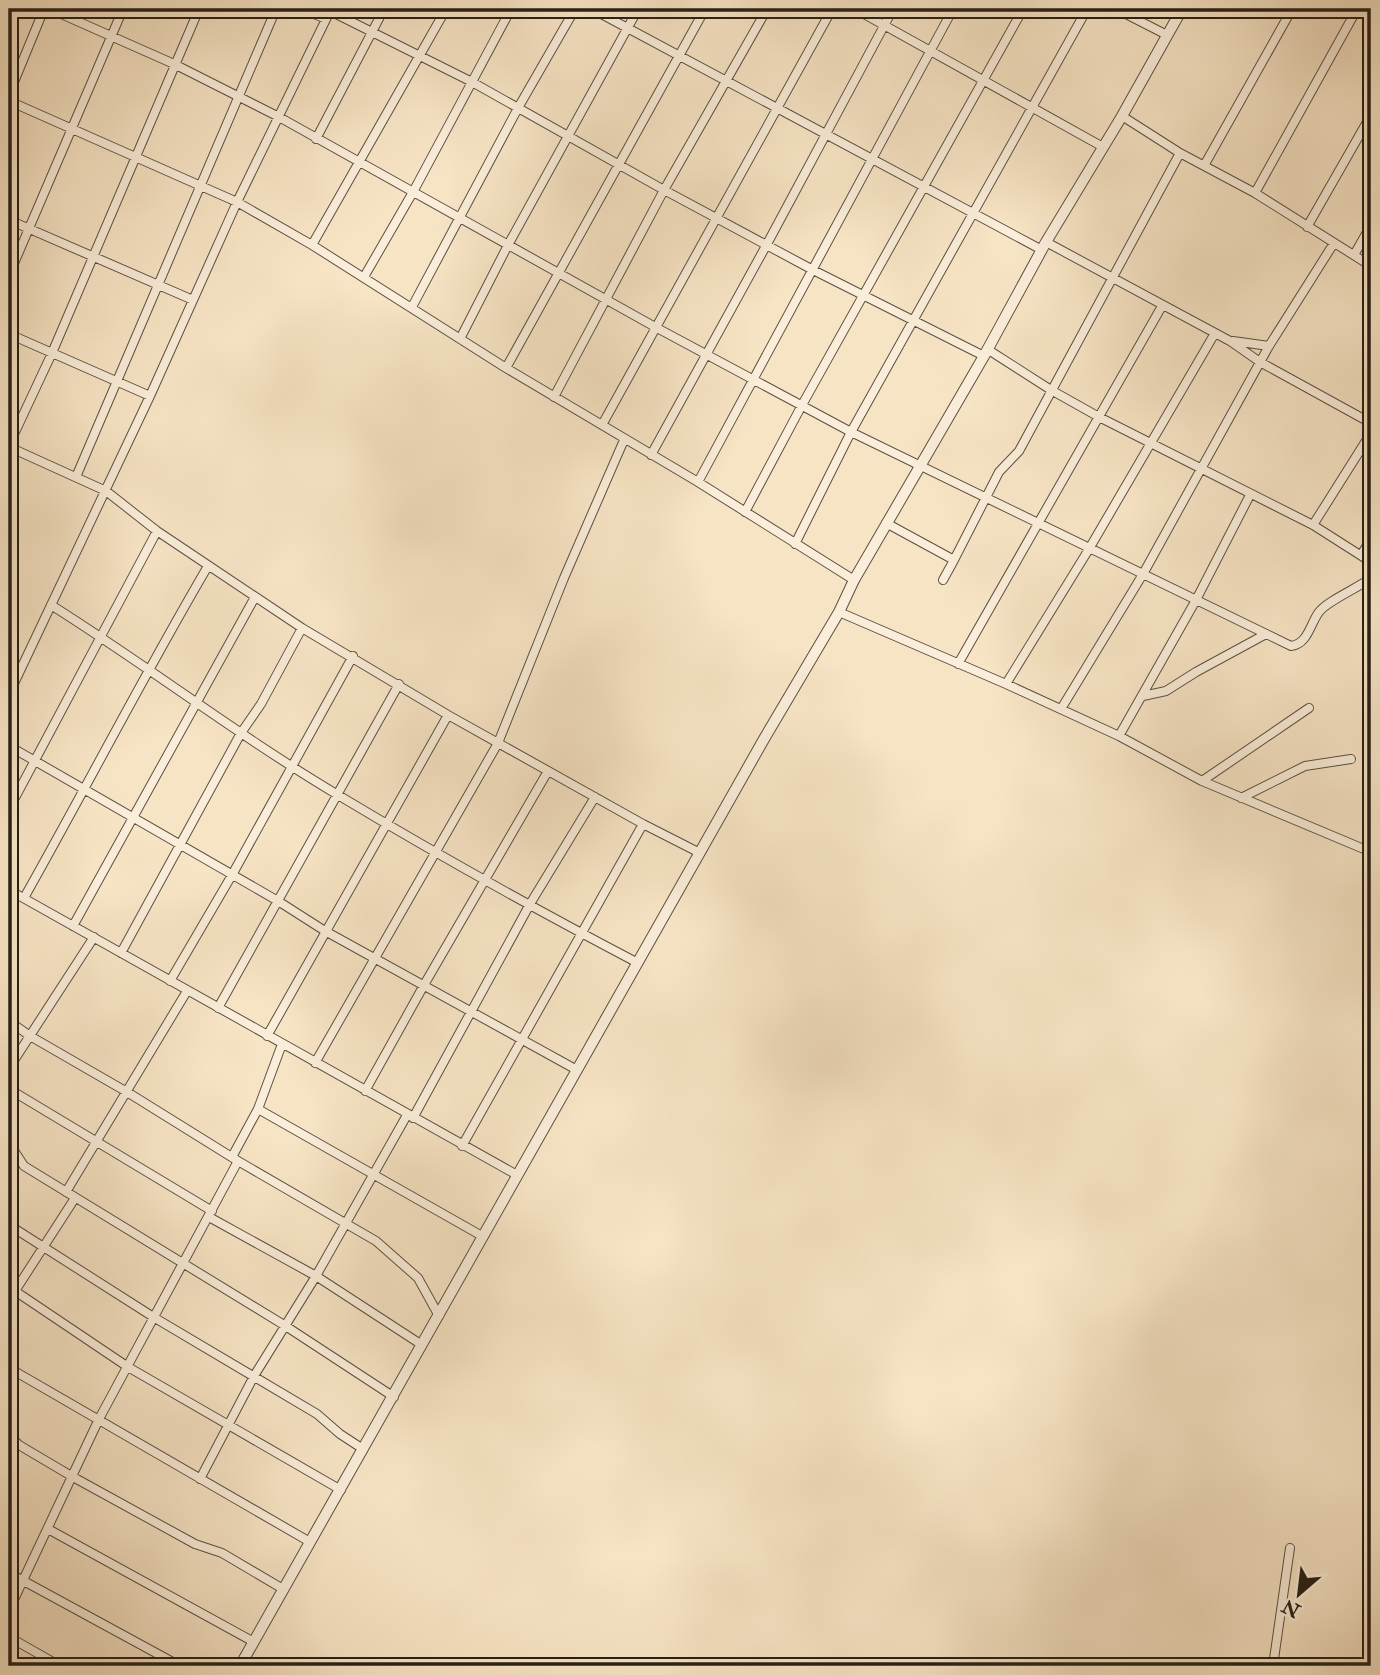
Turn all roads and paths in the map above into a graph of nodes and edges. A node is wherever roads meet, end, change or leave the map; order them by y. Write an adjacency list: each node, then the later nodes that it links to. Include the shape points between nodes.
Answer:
1 (44, 9): 39 (street)
2 (50, 9): 31 (street)
3 (123, 9): 31 (street)
4 (199, 9): 35 (street)
5 (276, 9): 40 (street)
6 (302, 9): 25 (street)
7 (384, 9): 29 (street)
8 (446, 9): 33 (street)
9 (511, 9): 38 (street)
10 (575, 9): 43 (street)
11 (592, 9): 28 (street)
12 (638, 9): 28 (street)
13 (705, 9): 34 (street)
14 (767, 9): 37 (street)
15 (832, 9): 44 (street)
16 (855, 9): 27 (street)
17 (893, 9): 27 (street)
18 (953, 9): 32 (street)
19 (1023, 9): 36 (street)
20 (1087, 9): 42 (street)
21 (1116, 9): 30 (street)
22 (1182, 9): 30 (street)
23 (1292, 9): 58 (street)
24 (1357, 9): 26 (street); 63 (street)
25 (329, 13): 29 (street); 47 (street)
26 (1371, 17)
27 (884, 25): 32 (street); 49 (street)
28 (628, 29): 34 (street); 50 (street)
29 (371, 32): 33 (street); 51 (street)
30 (1167, 35): 46 (street)
31 (111, 36): 35 (street); 48 (street)
32 (930, 50): 36 (street); 55 (street)
33 (420, 56): 38 (street); 56 (street)
34 (678, 56): 37 (street); 57 (street)
35 (174, 64): 40 (street); 54 (street)
36 (983, 78): 42 (street); 60 (street)
37 (726, 81): 44 (street); 61 (street)
38 (472, 82): 43 (street); 62 (street)
39 (9, 94)
40 (239, 97): 47 (street); 59 (street)
41 (9, 101): 48 (street)
42 (1032, 105): 52 (street); 65 (street)
43 (518, 108): 50 (street); 66 (street)
44 (777, 109): 49 (street); 67 (street)
45 (1371, 115): 70 (street)
46 (1122, 116): 52 (street); 53 (street)
47 (279, 117): 51 (street); 64 (street)
48 (71, 127): 54 (street); 71 (street)
49 (824, 135): 55 (street); 74 (street)
50 (568, 136): 57 (street); 75 (street)
51 (316, 139): 56 (street)
52 (1103, 147): 76 (street)
53 (1180, 153): 58 (street); 84 (street)
54 (135, 155): 59 (street); 77 (street)
55 (872, 160): 60 (street); 80 (street)
56 (360, 163): 62 (street); 73 (street)
57 (620, 164): 61 (street); 81 (street)
58 (1205, 164): 63 (street)
59 (201, 185): 64 (street); 85 (street)
60 (923, 186): 65 (street); 86 (street)
61 (664, 190): 67 (street); 87 (street)
62 (413, 192): 66 (street); 83 (street)
63 (1255, 193): 70 (street)
64 (237, 202): 73 (street); 88 (street)
65 (973, 215): 76 (street); 91 (street)
66 (460, 218): 75 (street); 90 (street)
67 (716, 218): 74 (street); 92 (street)
68 (9, 220): 71 (street)
69 (1371, 225): 78 (street)
70 (1307, 227): 72 (street)
71 (29, 228): 77 (street); 82 (street)
72 (1334, 243): 78 (street); 97 (street)
73 (312, 244): 83 (street)
74 (767, 244): 80 (street); 100 (street)
75 (508, 245): 81 (street); 95 (street)
76 (1044, 246): 84 (street); 98 (street)
77 (92, 255): 85 (street); 99 (street)
78 (1354, 255): 79 (street)
79 (1371, 266)
80 (813, 270): 86 (street); 103 (street)
81 (558, 272): 87 (street); 102 (street)
82 (9, 275)
83 (364, 277): 90 (street)
84 (1112, 278): 89 (street); 105 (street)
85 (159, 286): 88 (street); 104 (street)
86 (863, 295): 91 (street); 108 (street)
87 (605, 298): 92 (street); 107 (street)
88 (193, 300): 106 (street)
89 (1162, 306): 93 (street); 109 (street)
90 (412, 307): 95 (street)
91 (913, 320): 98 (street); 112 (street)
92 (657, 328): 100 (street); 111 (street)
93 (1215, 333): 96 (street); 115 (street)
94 (9, 334): 99 (street)
95 (461, 337): 102 (street)
96 (1230, 341): 97 (street); 101 (street)
97 (1269, 345): 101 (street)
98 (985, 352): 105 (street); 118 (street)
99 (52, 353): 104 (street); 116 (street)
100 (706, 354): 103 (street); 117 (street)
101 (1260, 362): 110 (street); 119 (street)
102 (506, 368): 107 (street)
103 (754, 379): 108 (street); 121 (street)
104 (118, 382): 106 (street); 120 (street)
105 (1051, 390): 109 (street); 124 (street, via 1019,451 999,472)
106 (150, 396): 122 (street)
107 (554, 397): 111 (street)
108 (802, 405): 112 (street); 125 (street)
109 (1099, 417): 115 (street); 127 (street)
110 (1371, 423)
111 (602, 425): 114 (street)
112 (851, 432): 118 (street); 131 (street)
113 (1371, 433): 128 (street)
114 (624, 440): 117 (street); 161 (street)
115 (1150, 444): 119 (street); 132 (street)
116 (9, 446): 120 (street)
117 (651, 455): 121 (street)
118 (919, 466): 124 (street); 126 (street)
119 (1201, 470): 123 (street); 137 (street)
120 (76, 477): 122 (street)
121 (698, 482): 125 (street)
122 (106, 491): 129 (street); 143 (street)
123 (1250, 495): 128 (street); 142 (street)
124 (986, 499): 127 (street); 134 (street)
125 (745, 512): 131 (street)
126 (886, 523): 134 (street); 139 (street)
127 (1040, 524): 132 (street); 149 (street)
128 (1313, 525): 133 (street)
129 (157, 531): 136 (street); 147 (street)
130 (1371, 539): 133 (street)
131 (794, 544): 139 (street)
132 (1089, 549): 137 (street); 152 (street)
133 (1361, 555): 135 (street)
134 (954, 560): 140 (street)
135 (1371, 562)
136 (208, 566): 141 (street); 150 (street)
137 (1143, 574): 142 (street); 157 (street)
138 (1371, 578): 146 (street, via 1322,608 1297,645)
139 (854, 580): 144 (street)
140 (943, 580)
141 (256, 597): 145 (street); 155 (street)
142 (1196, 600): 146 (street); 154 (street)
143 (51, 605): 147 (street); 153 (street)
144 (839, 612): 149 (street); 179 (street)
145 (302, 628): 148 (street); 159 (street)
146 (1266, 634): 154 (street, via 1166,691)
147 (101, 637): 150 (street); 164 (street)
148 (353, 656): 151 (street); 165 (street)
149 (958, 664): 152 (street)
150 (147, 669): 155 (street); 168 (street)
151 (399, 684): 158 (street); 169 (street)
152 (1006, 684): 157 (street)
153 (9, 694)
154 (1143, 696): 160 (street)
155 (195, 703): 159 (street); 173 (street)
156 (1309, 708): 167 (street)
157 (1061, 709): 160 (street)
158 (448, 715): 161 (street); 174 (street)
159 (241, 733): 165 (street); 176 (street)
160 (1119, 736): 167 (street)
161 (498, 743): 166 (street); 177 (street)
162 (9, 747): 164 (street)
163 (1351, 759): 171 (street, via 1305,766)
164 (35, 761): 168 (street); 172 (street)
165 (292, 766): 169 (street); 180 (street)
166 (548, 771): 170 (street); 181 (street)
167 (1202, 780): 171 (street)
168 (84, 790): 173 (street); 183 (street)
169 (337, 795): 174 (street); 184 (street)
170 (595, 797): 175 (street); 185 (street)
171 (1241, 798): 178 (street)
172 (9, 809)
173 (133, 818): 176 (street); 186 (street)
174 (388, 823): 177 (street); 187 (street)
175 (643, 824): 179 (street); 188 (street)
176 (181, 845): 180 (street); 190 (street)
177 (436, 851): 181 (street); 191 (street)
178 (1371, 852)
179 (699, 853): 192 (street)
180 (232, 875): 184 (street); 193 (street)
181 (485, 879): 185 (street); 194 (street)
182 (9, 890): 183 (street)
183 (24, 898): 186 (street)
184 (278, 901): 187 (street); 196 (street)
185 (530, 904): 188 (street); 197 (street)
186 (73, 926): 189 (street)
187 (325, 931): 191 (street); 200 (street)
188 (582, 934): 192 (street); 201 (street)
189 (93, 937): 190 (street); 199 (street)
190 (121, 953): 193 (street)
191 (376, 958): 194 (street); 203 (street)
192 (638, 964): 205 (street)
193 (170, 981): 195 (street)
194 (424, 985): 197 (street); 207 (street)
195 (187, 991): 196 (street); 208 (street)
196 (218, 1008): 200 (street)
197 (472, 1012): 201 (street); 210 (street)
198 (9, 1021): 199 (street)
199 (30, 1036): 204 (street); 208 (street)
200 (267, 1036): 202 (street)
201 (521, 1041): 205 (street); 213 (street)
202 (282, 1044): 203 (street); 209 (street)
203 (315, 1063): 207 (street)
204 (9, 1068)
205 (577, 1070): 216 (street)
206 (9, 1089): 211 (street)
207 (365, 1091): 210 (street)
208 (127, 1092): 211 (street); 214 (street)
209 (258, 1109): 214 (street); 215 (street)
210 (410, 1116): 213 (street); 215 (street)
211 (96, 1140): 217 (street); 219 (street)
212 (9, 1143): 217 (street, via 21,1164)
213 (462, 1146): 216 (street)
214 (235, 1159): 219 (street); 220 (street)
215 (372, 1174): 220 (street); 222 (street)
216 (517, 1175): 222 (street)
217 (66, 1192): 218 (street)
218 (75, 1198): 223 (street); 224 (street)
219 (211, 1214): 224 (street); 225 (street)
220 (344, 1224): 225 (street); 228 (street, via 376,1241 418,1278)
221 (9, 1225): 223 (street)
222 (482, 1236): 228 (street)
223 (44, 1247): 226 (street); 229 (street)
224 (184, 1263): 229 (street); 230 (street)
225 (316, 1276): 230 (street); 231 (street)
226 (15, 1291): 227 (street); 232 (street)
227 (9, 1300)
228 (439, 1316): 231 (street)
229 (155, 1318): 232 (street); 234 (street)
230 (284, 1325): 234 (street); 235 (street)
231 (422, 1345): 235 (street)
232 (128, 1367): 236 (street); 237 (street)
233 (9, 1368): 236 (street)
234 (254, 1376): 237 (street); 239 (street)
235 (394, 1397): 239 (street)
236 (99, 1419): 240 (street); 241 (street)
237 (229, 1427): 241 (street); 242 (street)
238 (9, 1435): 240 (street)
239 (363, 1449): 242 (street)
240 (73, 1477): 243 (street); 248 (street)
241 (200, 1479): 244 (street)
242 (341, 1490): 244 (street)
243 (48, 1529): 247 (street); 251 (street)
244 (310, 1542): 248 (street)
245 (1290, 1548): 255 (street)
246 (9, 1573): 247 (street)
247 (22, 1580): 249 (street); 253 (street)
248 (283, 1589): 251 (street)
249 (9, 1610)
250 (9, 1637): 252 (street)
251 (254, 1642): 254 (street)
252 (60, 1666)
253 (180, 1666)
254 (240, 1666)
255 (1273, 1666)

